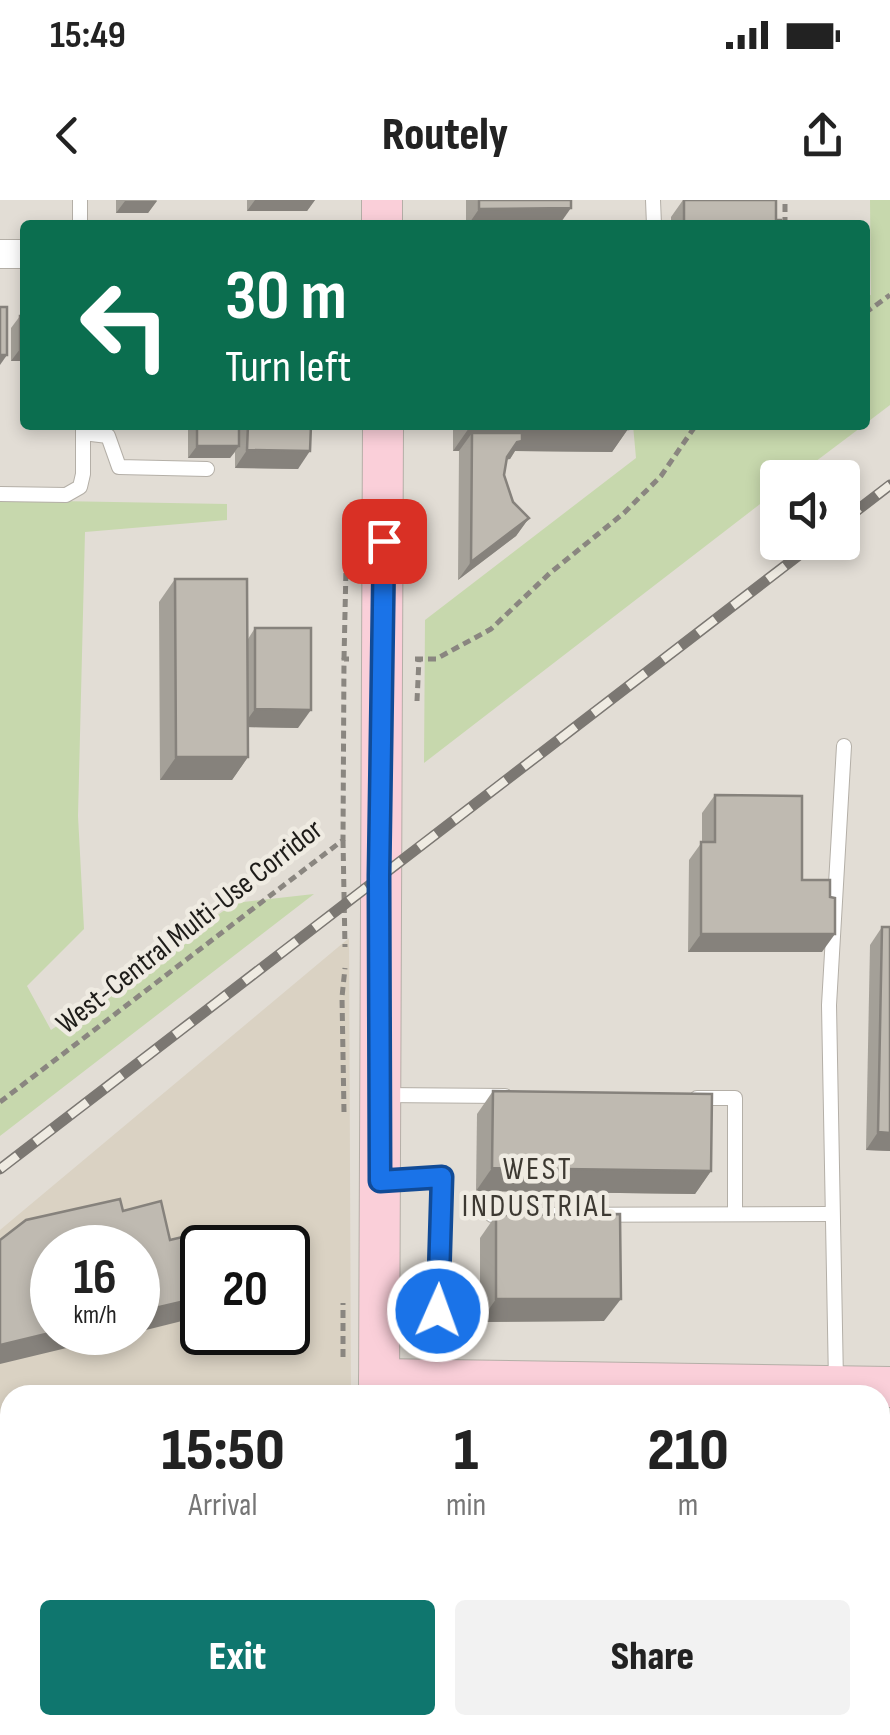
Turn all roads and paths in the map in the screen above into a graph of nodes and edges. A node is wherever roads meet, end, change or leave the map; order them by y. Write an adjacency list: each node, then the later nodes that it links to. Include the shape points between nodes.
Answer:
1 (83, 430): 6 (lane, via 80,488)
2 (87, 430): 5 (lane, via 108,436 118,467)
3 (383, 430): 8 (main road)
4 (693, 430): 8 (path, via 624,513 492,629 436,658)
5 (206, 469)
6 (0, 494)
7 (347, 504): 8 (path, West-Central Multi-Use Corridor)
8 (364, 659): 10 (path, West-Central Multi-Use Corridor); 11 (main road, via 379,876)
9 (844, 746): 19 (lane, via 829,1005)
10 (342, 840): 14 (path, West-Central Multi-Use Corridor); 15 (path)
11 (380, 1095): 12 (lane); 16 (main road)
12 (520, 1096)
13 (676, 1098): 18 (lane, via 735,1098)
14 (0, 1102)
15 (344, 1121)
16 (380, 1181): 21 (lane, via 442,1177); 22 (main road)
17 (492, 1214): 18 (lane)
18 (735, 1214): 19 (lane)
19 (831, 1214): 24 (lane)
20 (344, 1289): 22 (path)
21 (438, 1311)
22 (367, 1380): 23 (main road)
23 (660, 1385)
24 (836, 1385)

